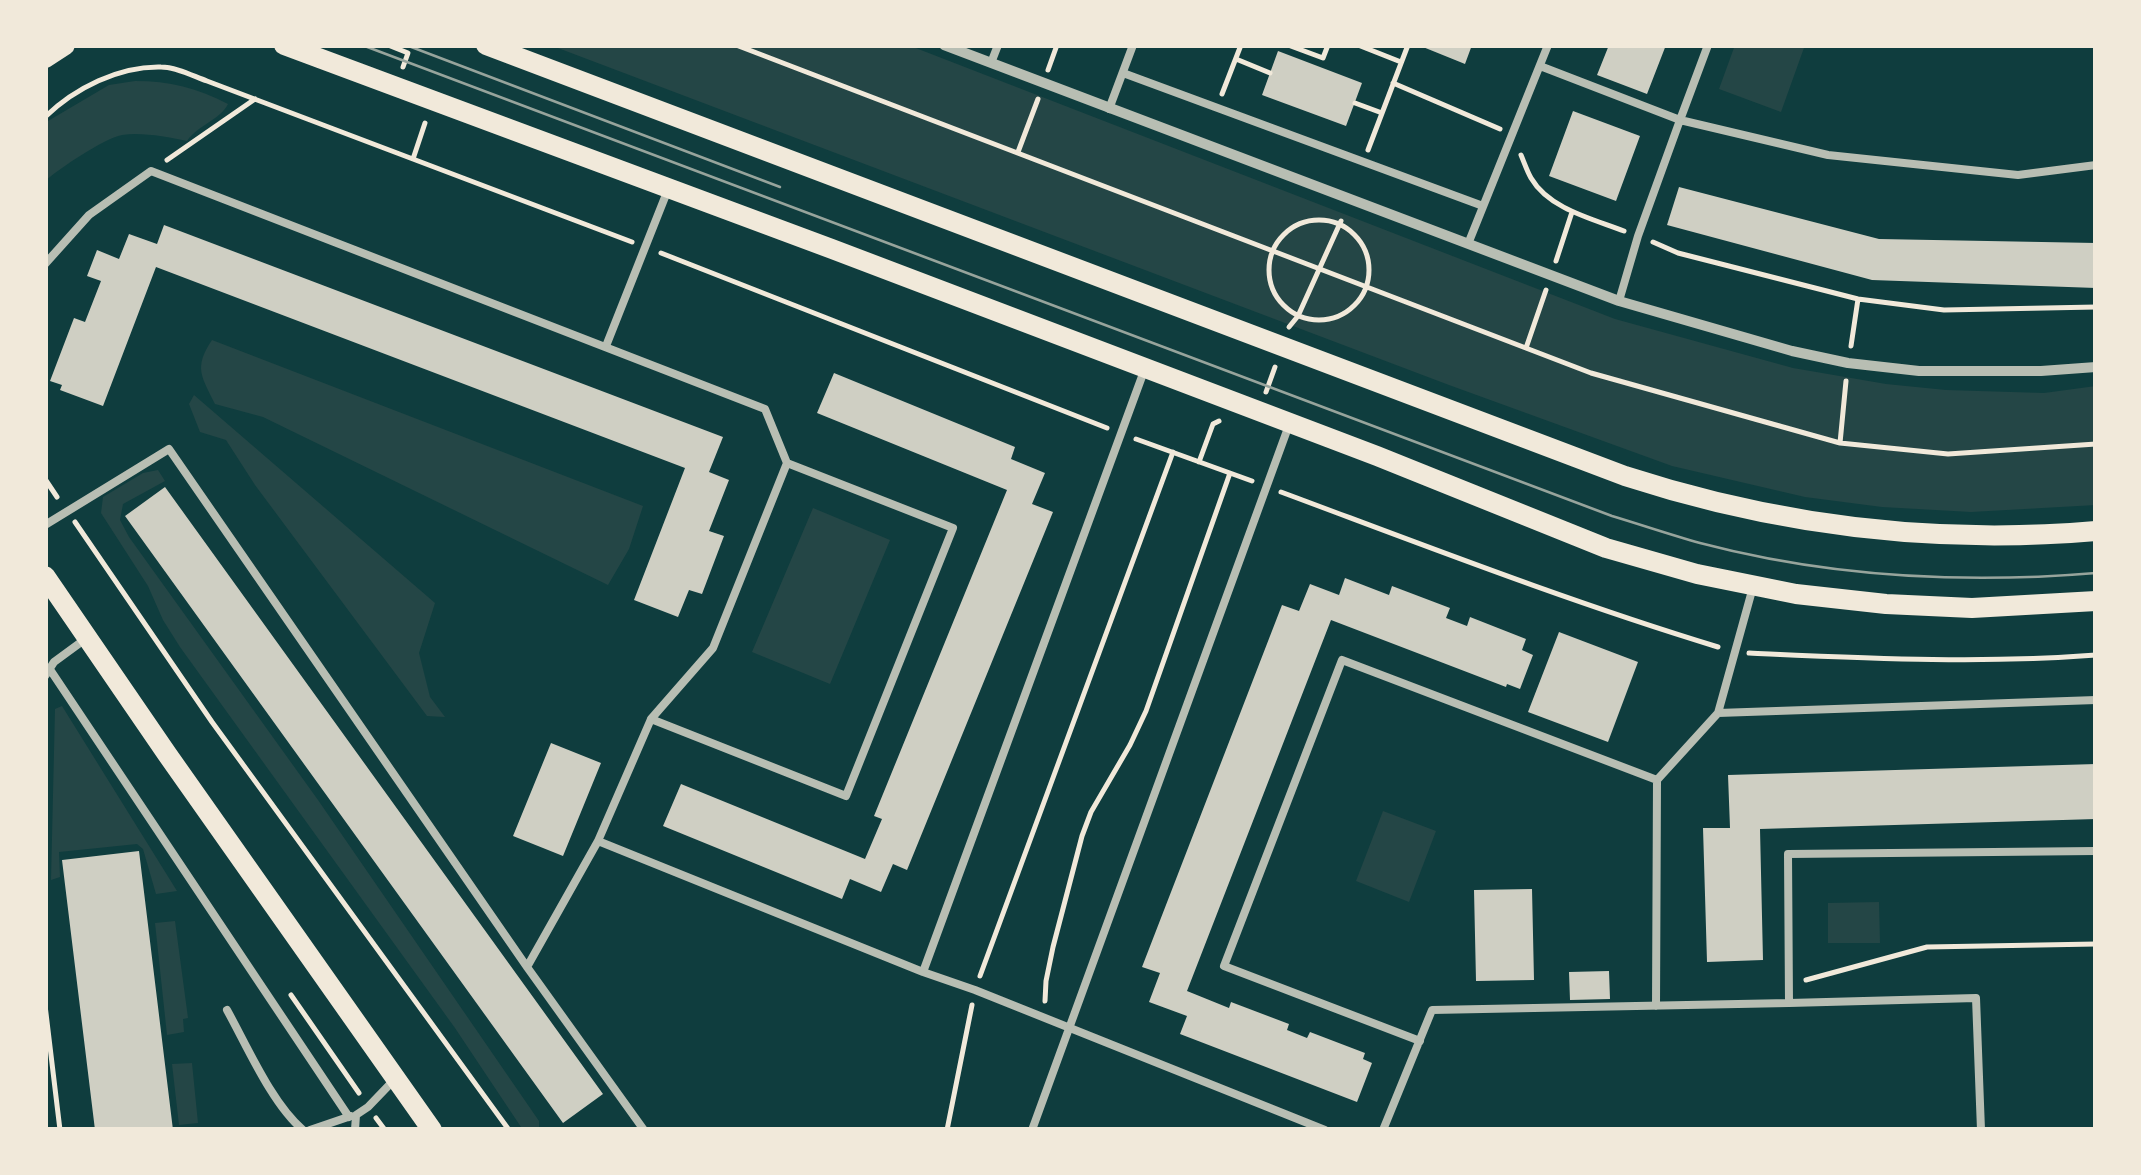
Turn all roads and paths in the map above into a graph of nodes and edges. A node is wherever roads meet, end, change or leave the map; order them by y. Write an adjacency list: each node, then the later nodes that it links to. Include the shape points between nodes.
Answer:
1 (65, 45): 16 (main road)
2 (284, 45): 36 (main road)
3 (388, 45): 21 (path, via 408,52)
4 (486, 45): 63 (main road, via 1666,489 1749,511 1864,529 2004,537)
5 (736, 45): 41 (path)
6 (944, 45): 19 (street)
7 (998, 45): 19 (lane)
8 (1133, 45): 22 (lane)
9 (1241, 45): 17 (path)
10 (1288, 45): 11 (path, via 1323,58)
11 (1328, 45)
12 (1358, 45): 18 (path)
13 (1408, 45): 18 (path)
14 (1548, 45): 20 (lane)
15 (1708, 45): 30 (lane)
16 (45, 58)
17 (1236, 59): 23 (path); 26 (path)
18 (1402, 62): 32 (path, via 1393,83)
19 (991, 63): 27 (street)
20 (1540, 66): 30 (lane); 32 (lane)
21 (404, 68)
22 (1123, 72): 26 (lane); 27 (lane)
23 (1270, 72)
24 (255, 99): 29 (path, via 164,67 125,70 79,91); 33 (path); 35 (path)
25 (1354, 103): 28 (path)
26 (1217, 107): 37 (lane)
27 (1109, 109): 39 (street)
28 (1382, 114)
29 (45, 117)
30 (1680, 120): 34 (lane, via 1828,155 2018,175); 38 (lane)
31 (426, 123): 33 (path)
32 (1512, 134): 37 (lane); 38 (path, via 1533,182 1552,200)
33 (414, 159): 40 (path)
34 (2096, 165)
35 (151, 171): 42 (lane, via 90,215); 46 (lane)
36 (668, 188): 40 (lane); 49 (main road)
37 (1483, 206): 39 (lane)
38 (1638, 236): 44 (lane); 45 (path, via 1678,253 1858,299 1944,310)
39 (1468, 244): 44 (street)
40 (646, 247): 46 (lane); 53 (path)
41 (1272, 250): 43 (path); 43 (path, via 1301,223 1340,224 1366,252); 43 (path, via 1272,288 1298,316 1336,317)
42 (45, 264)
43 (1366, 286): 54 (path, via 1590,373 1840,443 1948,454)
44 (1619, 302): 48 (street, via 1848,363 1919,371)
45 (2096, 307)
46 (606, 346): 57 (lane, via 765,409)
47 (1275, 367): 50 (path, via 1266,392)
48 (2096, 367)
49 (1144, 368): 52 (main road); 53 (lane)
50 (1253, 387)
51 (1225, 419): 56 (path, via 1214,424)
52 (1290, 423): 60 (lane); 65 (main road, via 1606,548)
53 (1120, 433): 55 (path); 79 (lane)
54 (2096, 444)
55 (1173, 452): 56 (path); 81 (path)
56 (1199, 462): 58 (path)
57 (787, 463): 73 (lane, via 713,648); 73 (lane, via 952,528 846,796)
58 (1230, 473): 60 (path); 86 (path, via 1146,711 1082,836 1046,981)
59 (45, 479): 61 (path)
60 (1266, 486): 68 (path, via 1524,583); 87 (lane)
61 (67, 511): 62 (lane); 78 (lane, via 168,449); 95 (path)
62 (45, 525)
63 (2096, 531)
64 (45, 576): 67 (main road)
65 (1753, 587): 66 (main road, via 1972,608); 68 (lane)
66 (2096, 601)
67 (87, 637): 70 (lane); 89 (main road)
68 (1736, 652): 69 (path, via 1904,660); 72 (lane)
69 (2096, 655)
70 (47, 672): 90 (lane)
71 (2096, 700): 72 (lane)
72 (1718, 713): 74 (lane)
73 (651, 719): 75 (lane)
74 (1657, 780): 84 (lane); 88 (lane, via 1342,660 1224,966)
75 (598, 841): 78 (lane); 79 (lane)
76 (2096, 851): 80 (lane, via 1788,854)
77 (2096, 944): 80 (path, via 1927,947)
78 (527, 967): 96 (lane)
79 (923, 972): 81 (lane)
80 (1789, 985): 82 (lane)
81 (975, 990): 86 (lane); 97 (path)
82 (1789, 1002): 84 (lane); 101 (lane, via 1976,998)
83 (45, 1005): 91 (path)
84 (1656, 1006): 88 (lane, via 1432,1010)
85 (227, 1010): 92 (lane, via 277,1099)
86 (1046, 1019): 87 (lane)
87 (1069, 1029): 98 (lane); 99 (lane)
88 (1420, 1041): 100 (lane)
89 (396, 1078): 90 (lane); 94 (main road)
90 (352, 1116): 92 (lane); 93 (lane)
91 (60, 1130)
92 (306, 1130)
93 (354, 1130)
94 (432, 1130)
95 (509, 1130)
96 (644, 1130)
97 (947, 1130)
98 (1032, 1130)
99 (1326, 1130)
100 (1383, 1130)
101 (1981, 1130)

